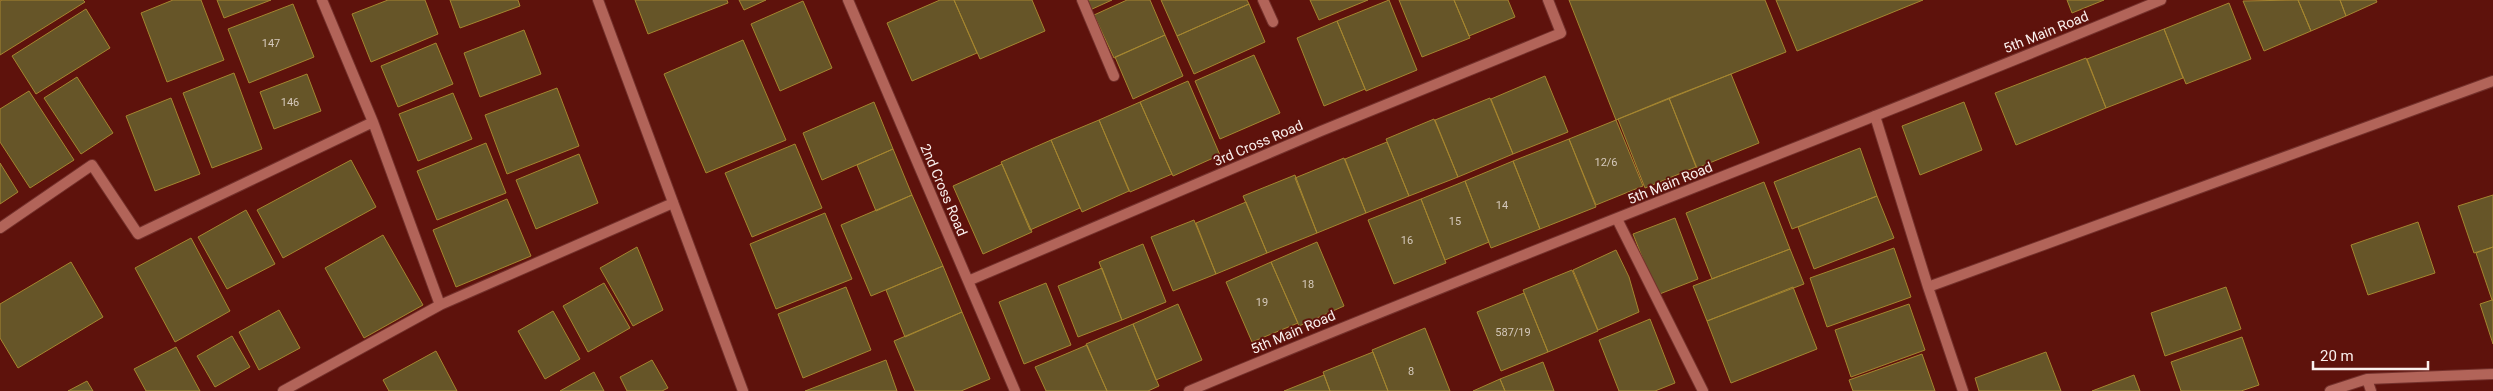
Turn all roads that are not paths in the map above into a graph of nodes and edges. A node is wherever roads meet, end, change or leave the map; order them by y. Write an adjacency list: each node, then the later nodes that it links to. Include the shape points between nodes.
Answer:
1 (322, 0): 12 (street)
2 (598, 0): 13 (street)
3 (1082, 0): 9 (street)
4 (1263, 0): 8 (street)
5 (1548, 0): 16 (street, 3rd Cross Road, via 1561,33)
6 (2161, 0): 11 (street, 5th Main Road)
7 (851, 1): 16 (street, 2nd Cross Road)
8 (1273, 22)
9 (1114, 76)
10 (2493, 81): 17 (street)
11 (1875, 116): 14 (street, 5th Main Road); 17 (street)
12 (373, 122): 15 (street, via 138,234 92,165); 18 (street)
13 (673, 203): 18 (street); 23 (street)
14 (1617, 219): 21 (street); 25 (street, 5th Main Road, via 1370,315)
15 (0, 228)
16 (968, 281): 24 (street, 2nd Cross Road)
17 (1928, 287): 26 (street)
18 (440, 305): 22 (street)
19 (2493, 374): 20 (street)
20 (2367, 379): 27 (street); 28 (street)
21 (1701, 390)
22 (283, 391)
23 (743, 391)
24 (1015, 391)
25 (1189, 391)
26 (1963, 391)
27 (2330, 391)
28 (2371, 391)

